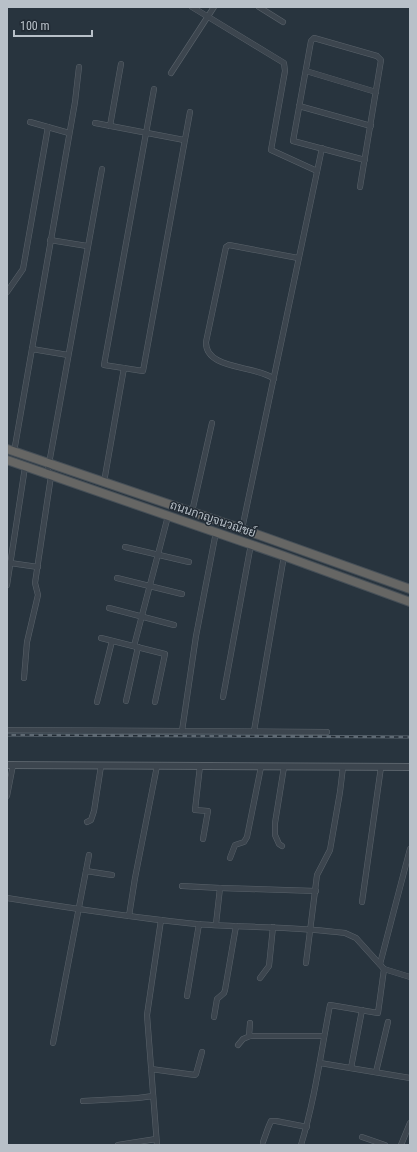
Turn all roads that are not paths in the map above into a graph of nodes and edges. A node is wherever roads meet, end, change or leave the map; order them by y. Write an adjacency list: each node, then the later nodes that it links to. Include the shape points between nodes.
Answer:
1 (192, 7): 4 (street)
2 (214, 7): 4 (street)
3 (259, 7): 5 (street)
4 (208, 16): 9 (street); 25 (street, via 284,63 286,71 271,150)
5 (283, 22)
6 (121, 64): 16 (street)
7 (79, 67): 19 (street)
8 (306, 71): 11 (street); 11 (street, via 311,41 316,37 378,56 381,62); 12 (street)
9 (171, 73)
10 (154, 89): 20 (street)
11 (376, 92): 17 (street)
12 (299, 106): 17 (street); 22 (street, via 293,141)
13 (190, 112): 21 (street)
14 (30, 122): 18 (street)
15 (95, 123): 16 (street)
16 (110, 126): 20 (street)
17 (371, 126): 23 (street)
18 (48, 127): 19 (street); 30 (street, via 22,269)
19 (70, 133): 27 (street)
20 (147, 134): 21 (street); 33 (street, via 104,365)
21 (184, 140): 33 (street, via 143,372)
22 (322, 148): 23 (street); 25 (street)
23 (364, 160): 26 (street)
24 (102, 169): 28 (street)
25 (317, 171): 29 (street)
26 (360, 187)
27 (50, 240): 28 (street); 31 (street)
28 (87, 246): 32 (street)
29 (298, 258): 34 (street); 34 (street, via 229,245 226,247 207,334 206,349 213,359 265,373)
30 (7, 292)
31 (32, 349): 32 (street); 36 (street)
32 (68, 355): 38 (street)
33 (124, 368): 41 (street)
34 (274, 379): 44 (street)
35 (212, 423): 42 (street)
36 (10, 450): 38 (highway, ถนนกาญจนวณิชย์)
37 (7, 460): 39 (highway, ถนนกาญจนวณิชย์)
38 (49, 464): 40 (street); 41 (highway, ถนนกาญจนวณิชย์)
39 (25, 466): 40 (highway, ถนนกาญจนวณิชย์); 51 (street)
40 (49, 475): 43 (highway, ถนนกาญจนวณิชย์); 52 (street)
41 (104, 482): 42 (highway, ถนนกาญจนวณิชย์)
42 (192, 512): 44 (highway, ถนนกาญจนวณิชย์)
43 (168, 516): 45 (highway, ถนนกาญจนวณิชย์); 48 (street)
44 (242, 529): 56 (highway, ถนนกาญจนวณิชย์)
45 (216, 532): 46 (highway, ถนนกาญจนวณิชย์); 71 (street, via 196,636)
46 (251, 544): 49 (highway, ถนนกาญจนวณิชย์); 66 (street)
47 (124, 547): 48 (street)
48 (158, 554): 50 (street); 55 (street)
49 (284, 556): 58 (highway, ถนนกาญจนวณิชย์); 72 (street)
50 (189, 562)
51 (10, 563): 52 (street); 54 (street)
52 (38, 567): 65 (street, via 35,583 38,595 27,642)
53 (117, 578): 55 (street)
54 (7, 585)
55 (149, 586): 57 (street); 60 (street)
56 (410, 589)
57 (182, 594)
58 (410, 602)
59 (109, 608): 60 (street)
60 (141, 616): 61 (street); 64 (street)
61 (174, 625)
62 (101, 638): 63 (street)
63 (112, 641): 64 (street); 68 (street)
64 (136, 647): 67 (street); 69 (street, via 165,654)
65 (24, 678)
66 (223, 697)
67 (126, 701)
68 (97, 702)
69 (155, 702)
70 (7, 730): 71 (street)
71 (182, 731): 72 (street)
72 (254, 731): 73 (street)
73 (327, 732)
74 (10, 765): 75 (street); 83 (street)
75 (101, 766): 76 (street); 84 (street, via 94,811)
76 (157, 766): 77 (street); 100 (street)
77 (200, 766): 78 (street); 85 (street, via 195,810 208,811)
78 (261, 767): 79 (street); 89 (street, via 247,837 245,841 235,845)
79 (284, 767): 80 (street); 86 (street, via 275,824 275,835)
80 (343, 767): 81 (street); 96 (street, via 330,850 318,873)
81 (381, 767): 82 (street); 98 (street)
82 (410, 767)
83 (7, 796)
84 (88, 822)
85 (203, 839)
86 (282, 846)
87 (410, 849): 92 (street)
88 (89, 856): 90 (street)
89 (230, 858)
90 (86, 871): 91 (street); 99 (street)
91 (112, 875)
92 (403, 879): 93 (street); 108 (street)
93 (410, 881)
94 (182, 886): 95 (street)
95 (220, 888): 96 (street); 103 (street)
96 (316, 891): 106 (street)
97 (7, 898): 99 (street)
98 (362, 902)
99 (79, 909): 100 (street); 118 (street)
100 (129, 916): 101 (street)
101 (161, 920): 102 (street); 123 (street, via 147,1015)
102 (199, 924): 103 (street); 111 (street)
103 (216, 924): 104 (street)
104 (236, 926): 105 (street); 113 (street, via 225,990 217,999)
105 (273, 927): 106 (street); 109 (street, via 269,966)
106 (310, 930): 107 (street); 108 (street, via 351,934)
107 (306, 963)
108 (382, 967): 110 (street); 112 (street, via 378,1013)
109 (260, 978)
110 (410, 978)
111 (187, 996)
112 (362, 1010): 117 (street, via 330,1005); 122 (street)
113 (214, 1017)
114 (388, 1022): 124 (street)
115 (250, 1023): 116 (street)
116 (250, 1036): 117 (street); 119 (street)
117 (324, 1036): 121 (street)
118 (53, 1044)
119 (238, 1045)
120 (202, 1052): 123 (street, via 199,1069 194,1075)
121 (320, 1063): 122 (street); 129 (street)
122 (351, 1068): 124 (street)
123 (152, 1069): 126 (street)
124 (376, 1072): 125 (street)
125 (410, 1078)
126 (153, 1096): 127 (street); 131 (street)
127 (83, 1101)
128 (410, 1123): 136 (street)
129 (307, 1127): 132 (street, via 271,1121); 134 (street)
130 (362, 1137): 135 (street)
131 (157, 1142): 133 (street)
132 (263, 1142)
133 (118, 1145)
134 (301, 1145)
135 (386, 1145)
136 (401, 1145)

